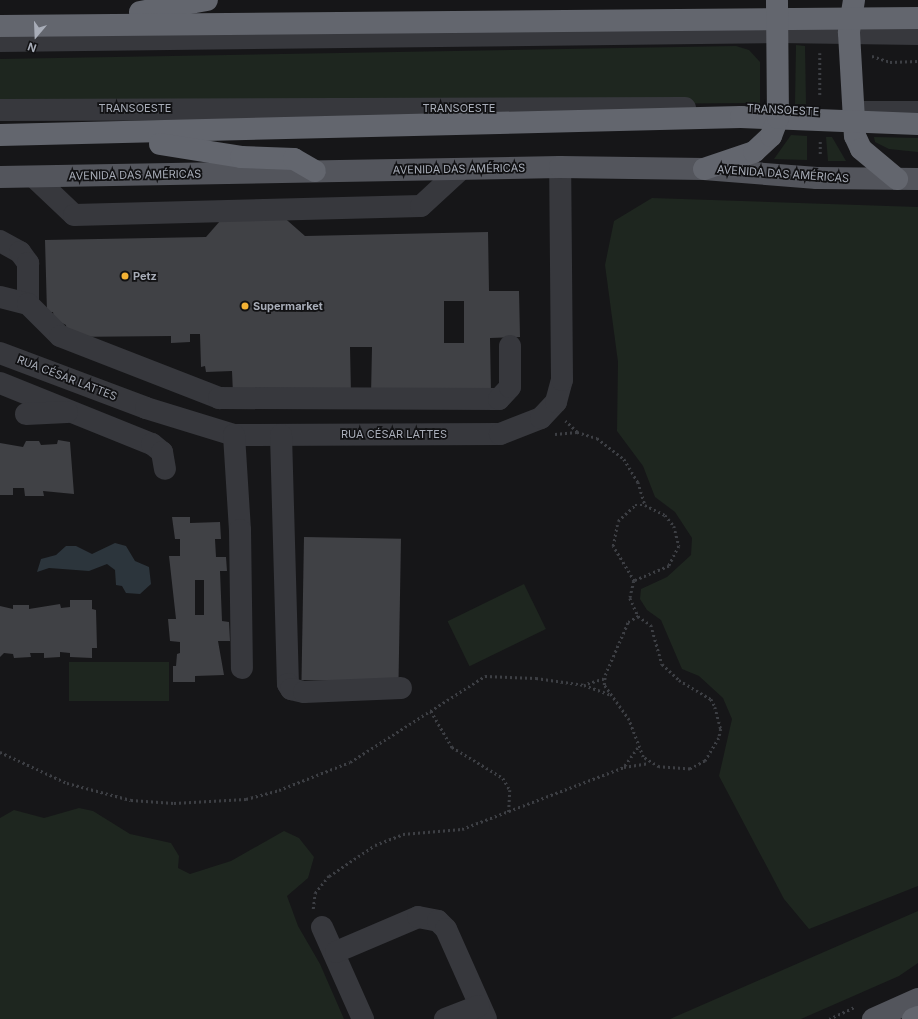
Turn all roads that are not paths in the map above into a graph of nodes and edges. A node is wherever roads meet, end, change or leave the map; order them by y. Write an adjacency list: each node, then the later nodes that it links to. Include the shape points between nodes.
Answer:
1 (207, 0): 5 (highway, via 112,15)
2 (778, 17): 3 (highway); 5 (highway); 8 (street); 11 (highway)
3 (851, 17): 4 (highway); 7 (street); 12 (highway)
4 (918, 18)
5 (88, 24): 6 (highway)
6 (0, 26)
7 (918, 34)
8 (0, 41)
9 (0, 110): 11 (street, TRANSOESTE)
10 (918, 112): 12 (street)
11 (778, 114): 12 (highway); 14 (highway); 18 (highway, via 771,136 759,148)
12 (851, 117): 13 (highway); 22 (highway, via 861,149)
13 (918, 124)
14 (96, 134): 15 (highway); 19 (highway, via 241,157 294,159)
15 (0, 135)
16 (560, 167): 17 (main road, AVENIDA DAS AMÉRICAS); 18 (main road, AVENIDA DAS AMÉRICAS); 31 (street, RUA CÉSAR LATTES, via 562,380 556,402 540,418 500,434)
17 (461, 169): 19 (main road, AVENIDA DAS AMÉRICAS); 21 (street, via 421,206 74,215)
18 (704, 169): 22 (main road, AVENIDA DAS AMÉRICAS, via 817,178)
19 (315, 171): 21 (main road, AVENIDA DAS AMÉRICAS)
20 (0, 177): 21 (main road, AVENIDA DAS AMÉRICAS)
21 (34, 177)
22 (896, 179): 23 (main road, AVENIDA DAS AMÉRICAS)
23 (918, 179)
24 (0, 241): 26 (street, via 20,252 28,263)
25 (0, 297): 26 (street)
26 (28, 304): 27 (street, via 60,336 219,398 499,399 510,387)
27 (510, 346)
28 (0, 353): 30 (street, RUA CÉSAR LATTES, via 146,408)
29 (0, 383): 32 (street, via 22,401 76,412 152,444 162,452)
30 (234, 435): 31 (street, RUA CÉSAR LATTES); 33 (street, via 240,530)
31 (281, 435): 34 (street, via 288,684 291,689 304,692)
32 (166, 469)
33 (242, 668)
34 (401, 688)
35 (322, 927): 36 (street)
36 (336, 952): 38 (street, via 418,917 429,916 446,929); 40 (street)
37 (918, 999): 42 (main road)
38 (482, 1012): 41 (street)
39 (918, 1017): 43 (highway)
40 (363, 1019)
41 (445, 1019)
42 (873, 1019)
43 (913, 1019)

